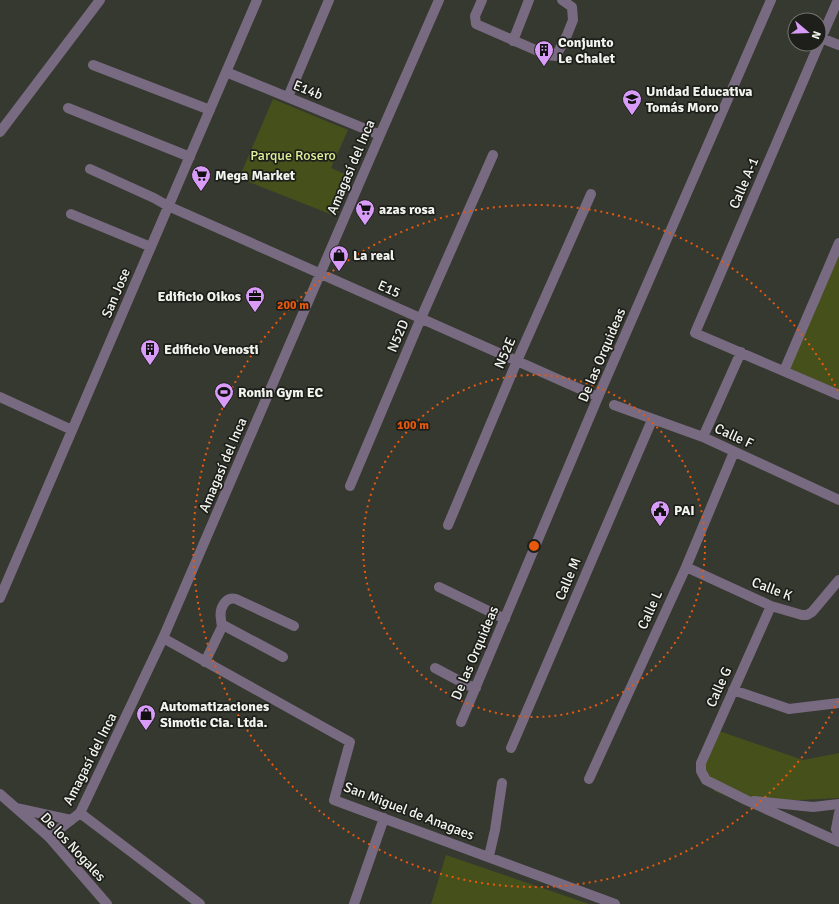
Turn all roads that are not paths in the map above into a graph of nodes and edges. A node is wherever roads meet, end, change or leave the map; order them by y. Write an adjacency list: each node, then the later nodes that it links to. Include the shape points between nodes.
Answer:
1 (100, 0): 20 (street)
2 (257, 0): 16 (street, San Jose)
3 (329, 0): 17 (street)
4 (439, 0): 21 (street, Amagasí del Inca)
5 (482, 0): 11 (street, via 475,16 476,24)
6 (529, 0): 11 (street)
7 (562, 0): 11 (street, via 572,7 573,20 556,56 547,55)
8 (771, 0): 36 (street, De las Orquideas)
9 (838, 0): 10 (street, Calle A-1)
10 (827, 26)
11 (513, 41)
12 (827, 43): 13 (street)
13 (839, 45)
14 (816, 52): 32 (street, Calle A-1, via 695,333)
15 (92, 65): 19 (street)
16 (226, 72): 17 (street, E14b); 19 (street, San Jose)
17 (288, 97): 21 (street, E14b)
18 (68, 108): 23 (street)
19 (210, 110): 23 (street, San Jose)
20 (0, 132)
21 (380, 135): 30 (street, Amagasí del Inca)
22 (493, 155): 31 (street, N52D)
23 (190, 157): 26 (street, San Jose)
24 (90, 170): 26 (street, E15)
25 (591, 194): 33 (street, N52E)
26 (168, 206): 29 (street, San Jose); 30 (street, E15)
27 (71, 214): 29 (street)
28 (839, 242): 34 (street)
29 (151, 247): 40 (street, San Jose)
30 (321, 274): 31 (street, E15); 54 (street, Amagasí del Inca)
31 (420, 318): 33 (street, E15); 43 (street, N52D)
32 (742, 352): 34 (street); 41 (street)
33 (516, 361): 36 (street, E15); 45 (street, N52E)
34 (784, 371): 35 (street)
35 (839, 395)
36 (598, 397): 51 (street, De las Orquideas)
37 (0, 398): 40 (street)
38 (614, 405): 39 (street, Calle F)
39 (652, 420): 41 (street, Calle F); 62 (street, Calle M)
40 (72, 430): 49 (street, San Jose)
41 (703, 438): 42 (street, Calle F)
42 (734, 452): 44 (street, Calle F); 46 (street, Calle L)
43 (350, 486)
44 (839, 500)
45 (448, 525)
46 (686, 567): 50 (street, Calle K); 63 (street, Calle L)
47 (839, 580): 50 (street, Calle K, via 808,615)
48 (439, 587): 51 (street)
49 (0, 598)
50 (771, 606): 59 (street, Calle G)
51 (505, 619): 58 (street, De las Orquideas)
52 (223, 625): 53 (street, via 221,612 225,602 232,598); 55 (street); 56 (street)
53 (294, 626)
54 (164, 638): 56 (street, San Miguel de Anagaes); 69 (street, Amagasí del Inca)
55 (283, 657)
56 (205, 662): 71 (street, San Miguel de Anagaes, via 350,742 334,800)
57 (435, 668): 58 (street)
58 (476, 688): 61 (street, De las Orquideas)
59 (733, 690): 60 (street, via 789,709); 66 (street, Calle G, via 701,763 701,771 706,780)
60 (839, 703)
61 (461, 722)
62 (511, 748)
63 (589, 778)
64 (502, 783): 76 (street)
65 (0, 794): 68 (street, De los Nogales)
66 (746, 800): 67 (street, via 813,807); 75 (street)
67 (839, 804)
68 (16, 808): 72 (street); 74 (street, De los Nogales)
69 (80, 813): 72 (street, Amagasí del Inca); 78 (street)
70 (839, 813): 73 (street, via 836,829)
71 (384, 818): 76 (street, San Miguel de Anagaes); 79 (street)
72 (71, 820): 74 (street, Amagasí del Inca)
73 (839, 836)
74 (49, 837): 77 (street, De los Nogales)
75 (839, 842)
76 (489, 856): 80 (street, San Miguel de Anagaes)
77 (107, 904)
78 (200, 904)
79 (354, 904)
80 (615, 904)

